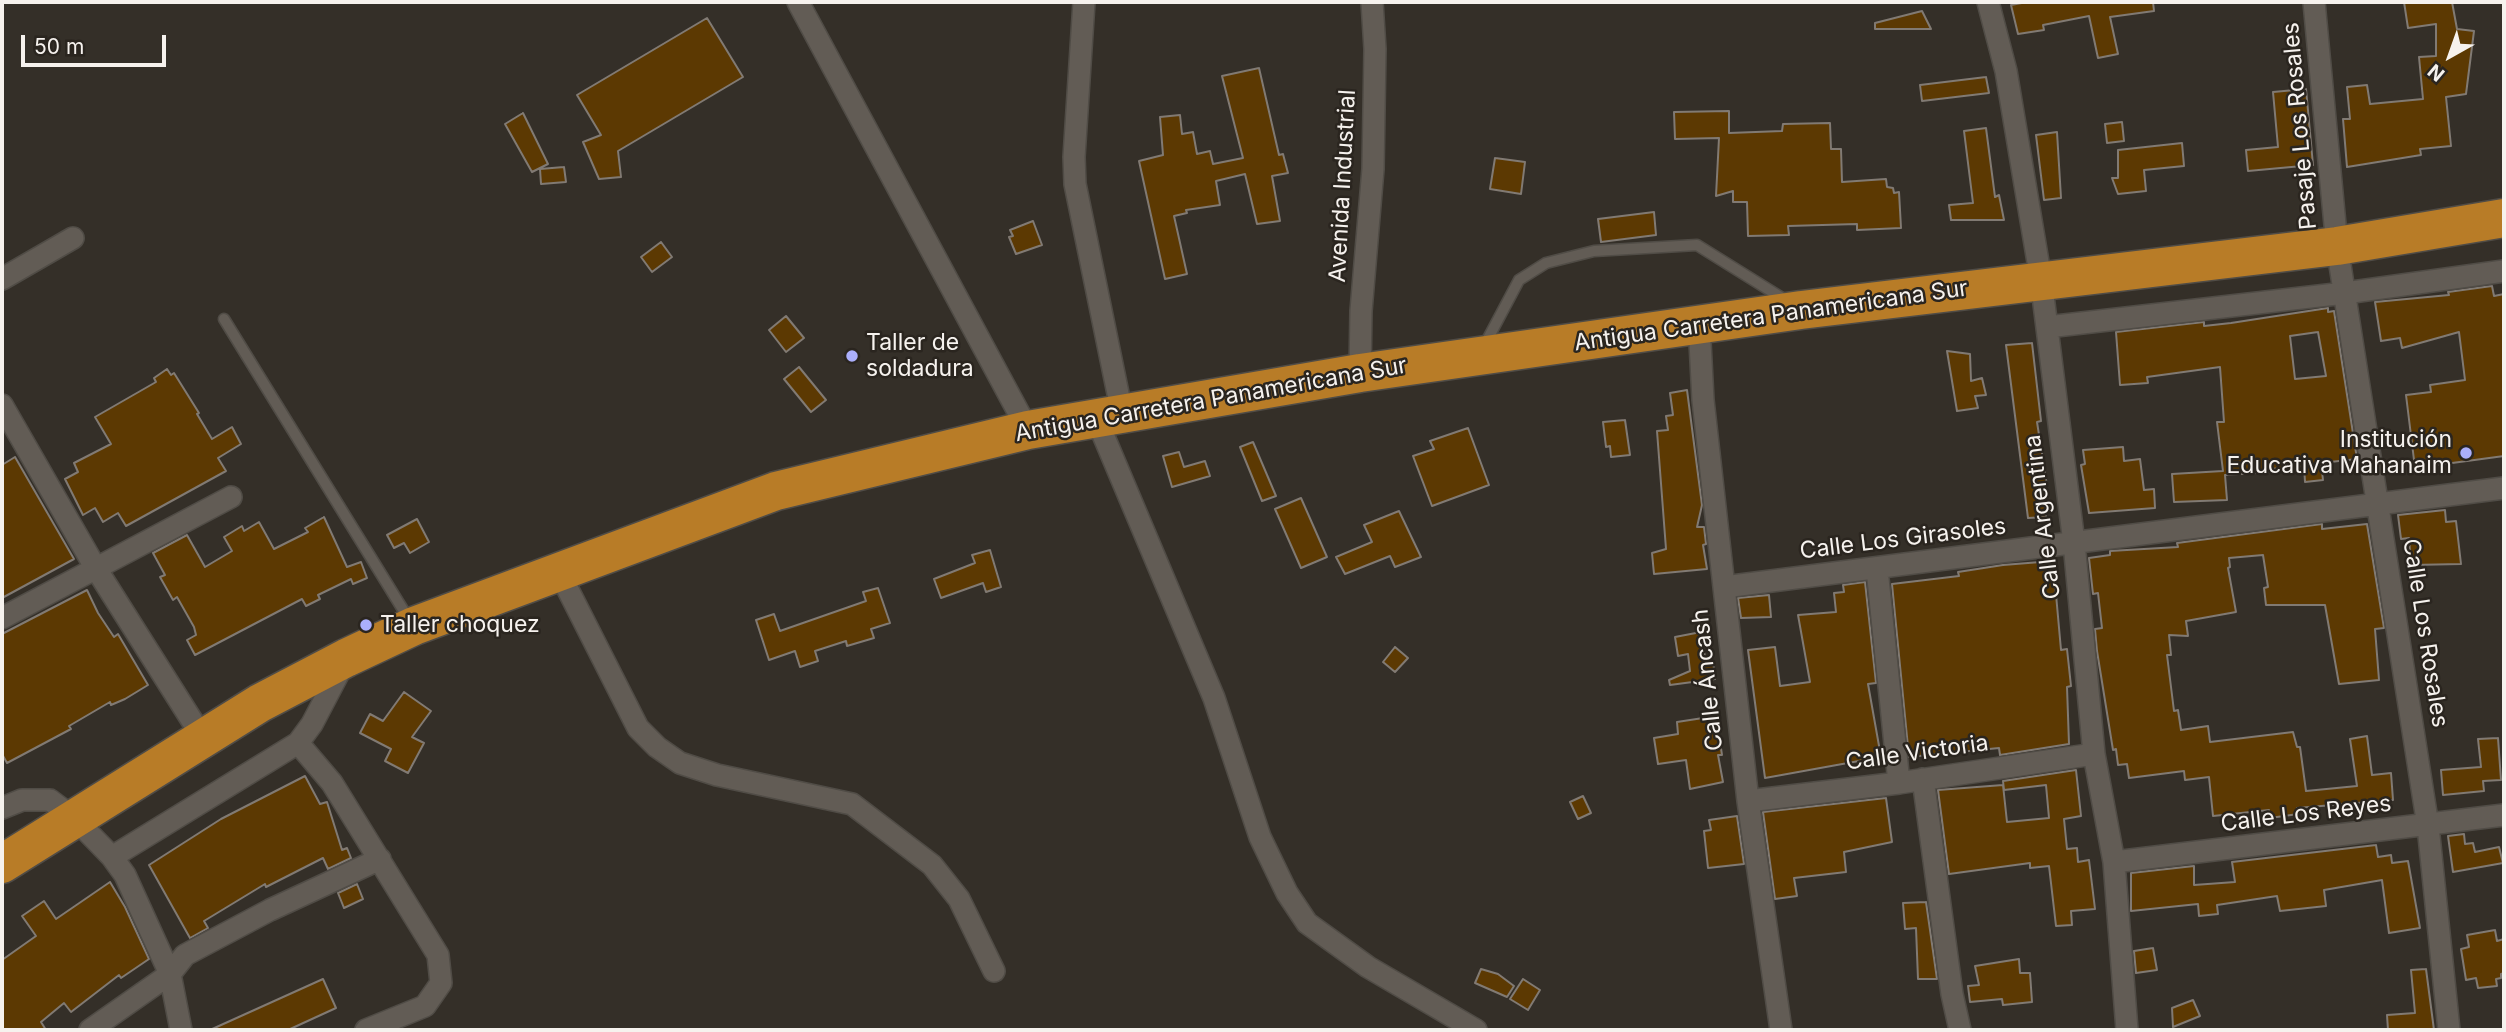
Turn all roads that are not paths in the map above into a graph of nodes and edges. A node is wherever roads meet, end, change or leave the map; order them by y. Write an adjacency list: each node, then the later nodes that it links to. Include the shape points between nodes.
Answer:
1 (798, 2): 21 (street)
2 (1084, 2): 20 (street, via 1073,157)
3 (1372, 2): 18 (street, Avenida Industrial, via 1373,169)
4 (1988, 2): 11 (street, Calle Argentina, via 2006,71)
5 (2314, 2): 8 (street, Pasaje Los Rosales)
6 (2504, 218): 8 (highway, Antigua Carretera Panamericana Sur)
7 (73, 238): 10 (street)
8 (2337, 246): 11 (highway, Antigua Carretera Panamericana Sur); 12 (street, Calle Los Rosales)
9 (2504, 271): 12 (street)
10 (2, 279)
11 (2041, 280): 13 (highway, Antigua Carretera Panamericana Sur); 16 (street, Calle Argentina)
12 (2345, 293): 16 (street); 25 (street, Calle Los Rosales)
13 (1801, 310): 15 (highway, Antigua Carretera Panamericana Sur); 17 (lane, via 1698,245 1594,251 1546,263 1519,280)
14 (223, 319): 32 (lane)
15 (1699, 323): 17 (highway, Antigua Carretera Panamericana Sur); 30 (street, Calle Áncash)
16 (2047, 327): 26 (street, Calle Argentina)
17 (1479, 356): 18 (highway, Antigua Carretera Panamericana Sur)
18 (1360, 373): 20 (highway, Antigua Carretera Panamericana Sur)
19 (2, 405): 22 (street)
20 (1109, 416): 21 (highway, Antigua Carretera Panamericana Sur); 53 (street, via 1214,698 1260,837 1287,893 1307,923 1368,967)
21 (1028, 430): 29 (highway, Antigua Carretera Panamericana Sur, via 776,491)
22 (11, 442): 27 (street)
23 (2504, 488): 25 (street, Calle Los Girasoles)
24 (231, 497): 27 (street)
25 (2379, 503): 26 (street, Calle Los Girasoles); 43 (street, Calle Los Rosales)
26 (2074, 543): 28 (street, Calle Los Girasoles); 36 (street, Calle Argentina)
27 (95, 567): 31 (street); 34 (street)
28 (1877, 569): 30 (street, Calle Los Girasoles); 38 (street)
29 (560, 574): 32 (highway, Antigua Carretera Panamericana Sur); 48 (street, via 638,728 657,747 680,763 717,775 852,804 932,865 959,899)
30 (1724, 587): 39 (street, Calle Áncash)
31 (2, 618)
32 (414, 626): 33 (highway, Antigua Carretera Panamericana Sur)
33 (346, 658): 34 (highway, Antigua Carretera Panamericana Sur); 35 (street)
34 (203, 738): 42 (highway, Antigua Carretera Panamericana Sur)
35 (298, 743): 44 (street); 45 (street, via 332,783)
36 (2094, 754): 37 (street, Calle Victoria); 46 (street, Calle Argentina)
37 (1923, 779): 38 (street, Calle Victoria); 55 (street)
38 (1899, 783): 39 (street, Calle Victoria)
39 (1748, 801): 54 (street, Calle Áncash)
40 (2, 808): 42 (street, via 22,800 50,800)
41 (2504, 815): 43 (street, Calle Los Reyes)
42 (74, 818): 44 (street); 47 (highway, Antigua Carretera Panamericana Sur)
43 (2428, 826): 46 (street, Calle Los Reyes); 57 (street, Calle Los Rosales)
44 (112, 857): 49 (street)
45 (380, 859): 49 (street, via 197,949); 52 (street, via 438,956 441,983 425,1006)
46 (2114, 862): 56 (street, Calle Argentina)
47 (2, 863)
48 (994, 971)
49 (170, 974): 50 (street); 51 (street)
50 (90, 1030)
51 (181, 1030)
52 (366, 1030)
53 (1476, 1030)
54 (1781, 1030)
55 (1960, 1030)
56 (2127, 1030)
57 (2449, 1030)

